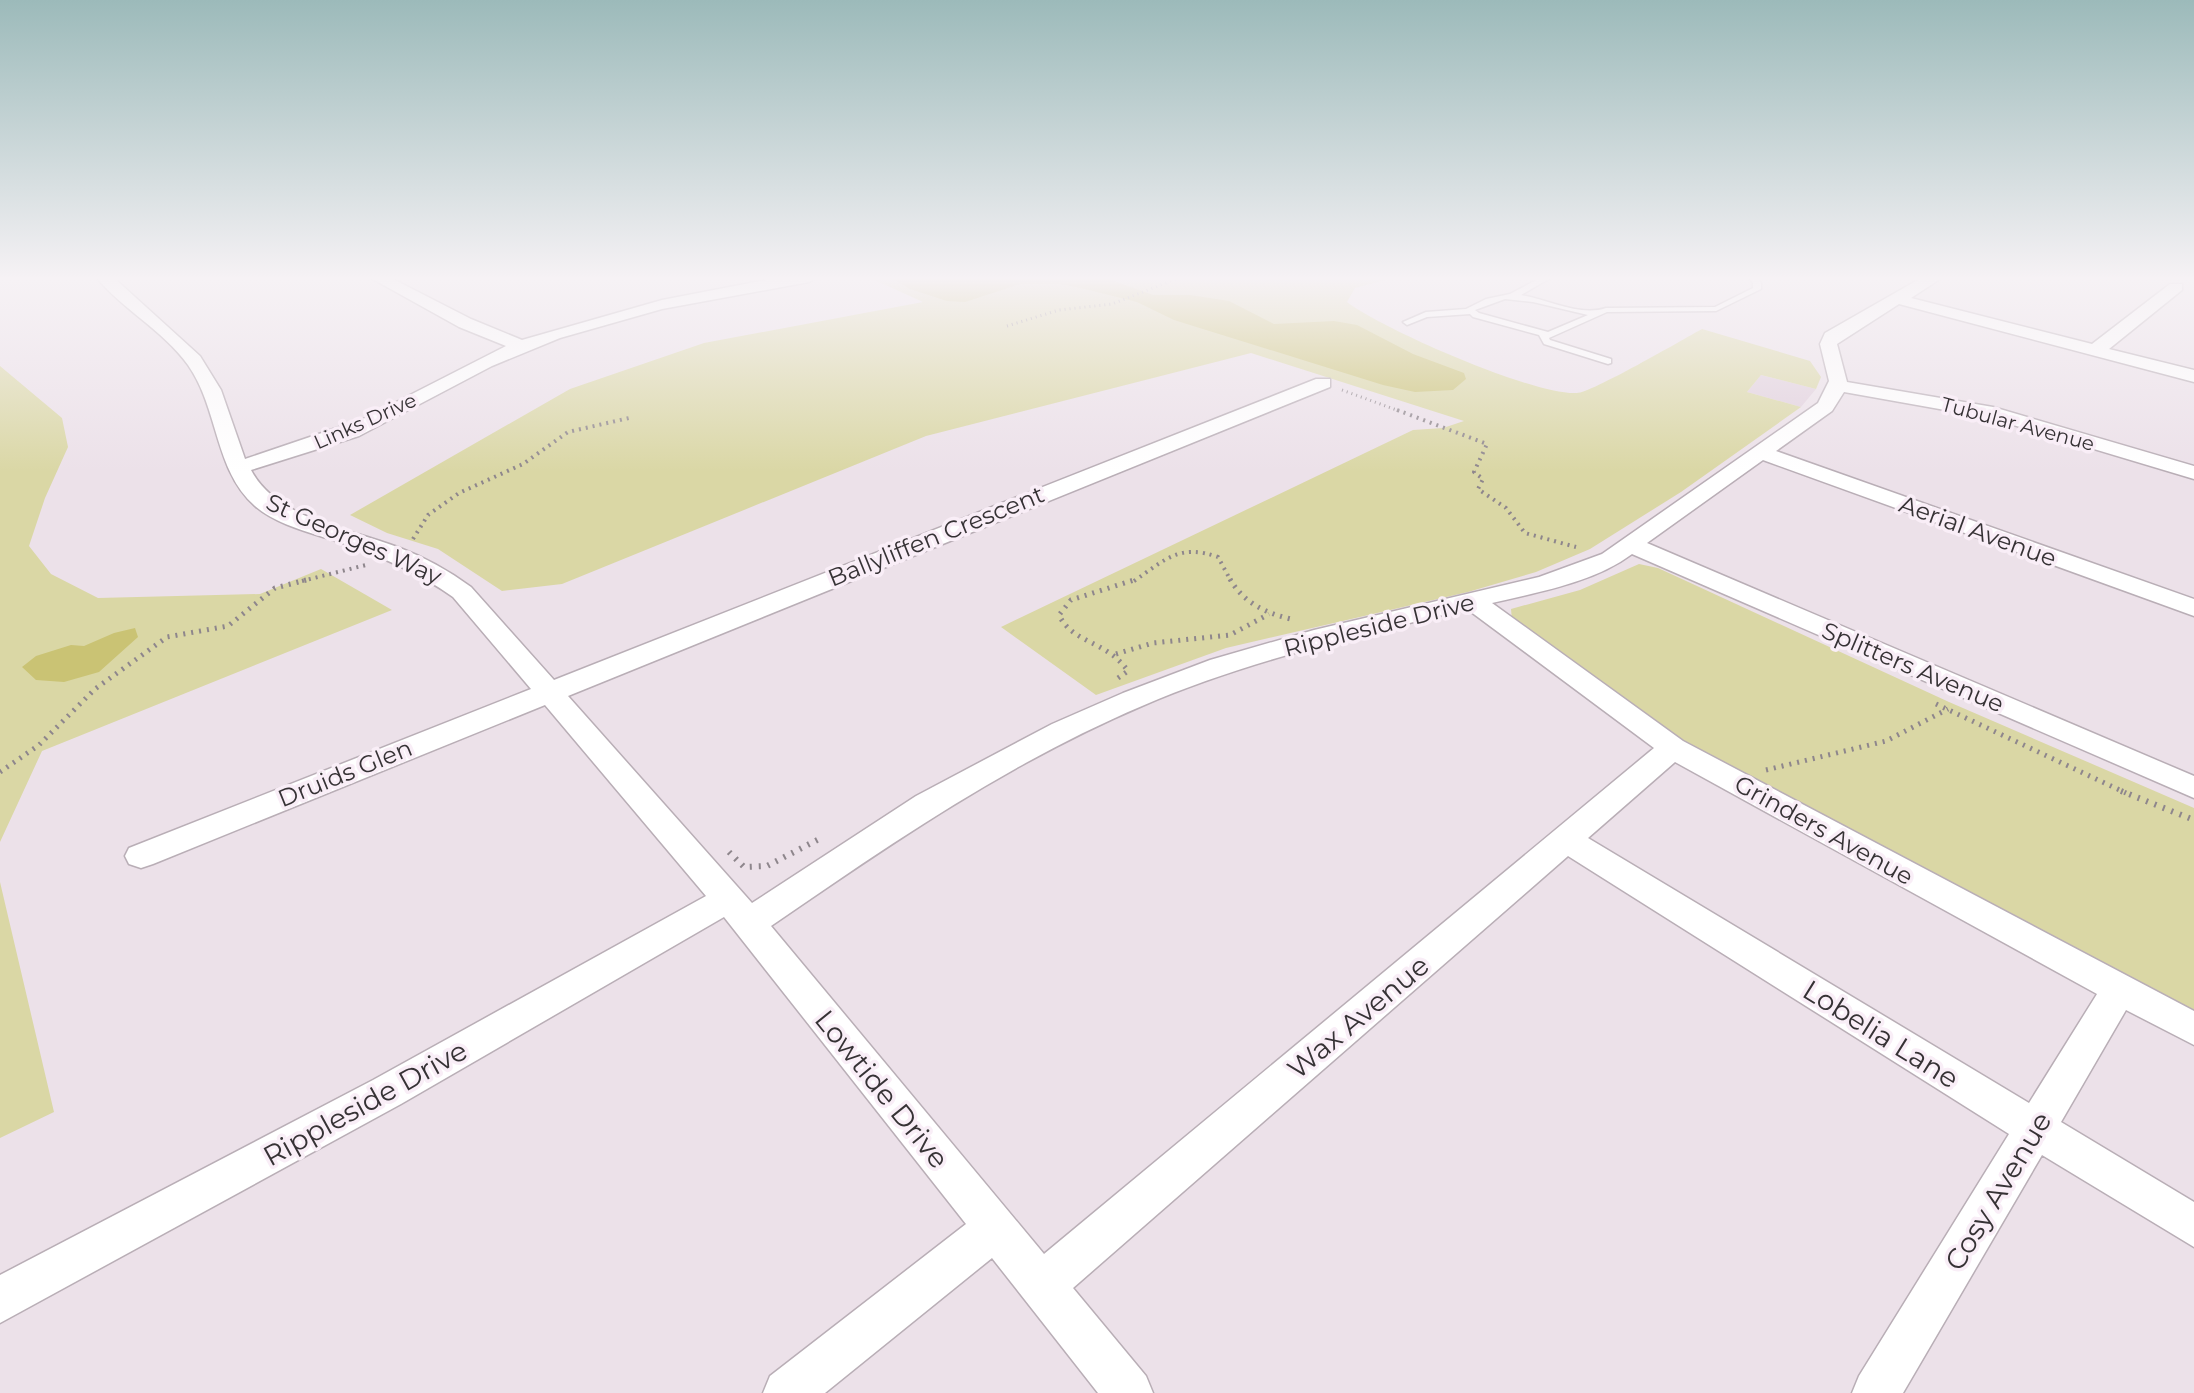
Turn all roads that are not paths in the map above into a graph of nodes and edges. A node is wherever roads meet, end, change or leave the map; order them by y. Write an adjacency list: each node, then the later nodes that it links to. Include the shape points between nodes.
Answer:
1 (178, 342): 15 (street, St Georges Way, via 211,388)
2 (511, 342): 8 (street)
3 (533, 342): 8 (street, Links Drive)
4 (1547, 342): 10 (lane)
5 (1828, 342): 13 (street)
6 (2061, 342): 9 (street)
7 (2106, 342): 9 (street)
8 (521, 346): 15 (street, Links Drive, via 363,426)
9 (2095, 351): 11 (street)
10 (1608, 361)
11 (2194, 376)
12 (1323, 383): 20 (street, Ballyliffen Crescent)
13 (1840, 386): 14 (street, Rippleside Drive, via 1825,407); 16 (street, Tubular Avenue, via 1993,413)
14 (1762, 453): 17 (street, Rippleside Drive); 19 (street, Aerial Avenue)
15 (238, 467): 20 (street, St Georges Way, via 246,483 271,507 447,580)
16 (2194, 473)
17 (1626, 550): 18 (street, Rippleside Drive, via 1580,573); 22 (street, Splitters Avenue)
18 (1473, 601): 21 (street, Grinders Avenue); 26 (street, Rippleside Drive, via 1323,636 1119,705 1062,731)
19 (2194, 608)
20 (550, 691): 23 (street, St Georges Way); 25 (street, Druids Glen)
21 (1673, 748): 24 (street, Wax Avenue); 27 (street, Grinders Avenue)
22 (2194, 788)
23 (631, 789): 26 (street, Lowtide Drive)
24 (1568, 841): 29 (street, Lobelia Lane); 32 (street, Wax Avenue)
25 (141, 856)
26 (738, 911): 31 (street, Lowtide Drive); 33 (street, Rippleside Drive)
27 (2119, 989): 28 (street, Grinders Avenue); 29 (street, Cosy Avenue)
28 (2194, 1029)
29 (2036, 1129): 30 (street, Lobelia Lane); 36 (street, Cosy Avenue)
30 (2194, 1226)
31 (994, 1229): 32 (street, Lowtide Drive); 34 (street)
32 (1042, 1285): 35 (street, Lowtide Drive)
33 (0, 1300)
34 (787, 1393)
35 (1129, 1393)
36 (1876, 1393)

